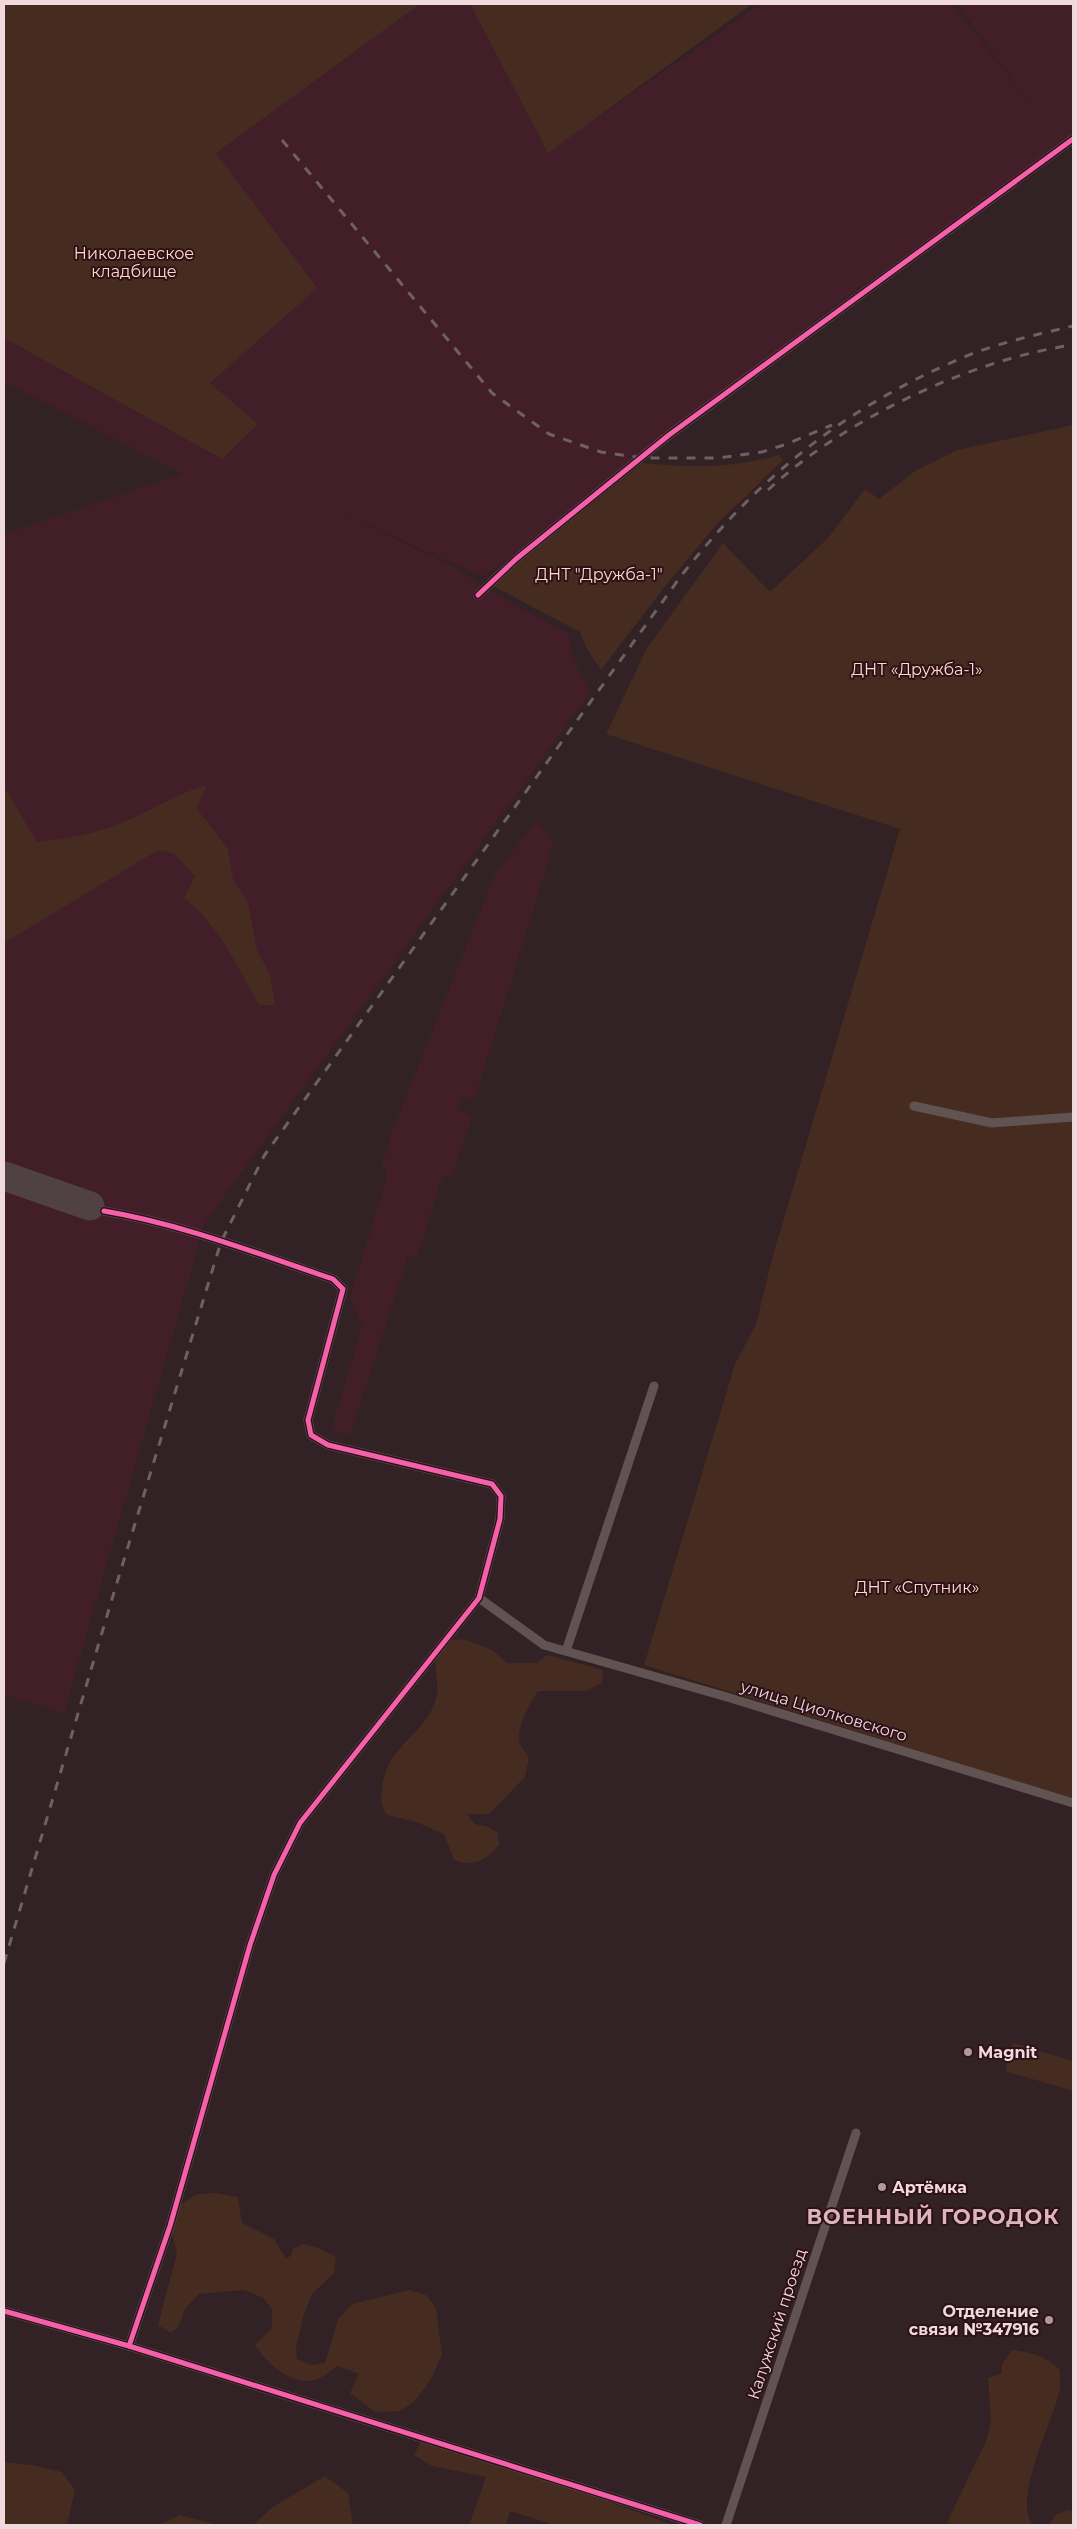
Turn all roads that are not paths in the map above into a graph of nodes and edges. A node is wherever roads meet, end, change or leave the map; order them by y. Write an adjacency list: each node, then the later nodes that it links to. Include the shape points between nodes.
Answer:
1 (1073, 140): 2 (street, via 669,435 516,559)
2 (478, 595)
3 (914, 1106): 4 (street, via 992,1123)
4 (1073, 1117)
5 (104, 1211): 7 (street, via 218,1241 333,1279 343,1289 308,1420 312,1435 328,1445 492,1484 501,1496 500,1519)
6 (654, 1386): 8 (street)
7 (479, 1598): 8 (street, улица Циолковского, via 544,1645); 12 (street, via 300,1823 274,1875 250,1945 170,2226)
8 (566, 1651): 9 (street, улица Циолковского)
9 (1073, 1803)
10 (856, 2133): 14 (street, Калужский проезд)
11 (4, 2310): 12 (street)
12 (129, 2346): 13 (street)
13 (700, 2525)
14 (726, 2525)

